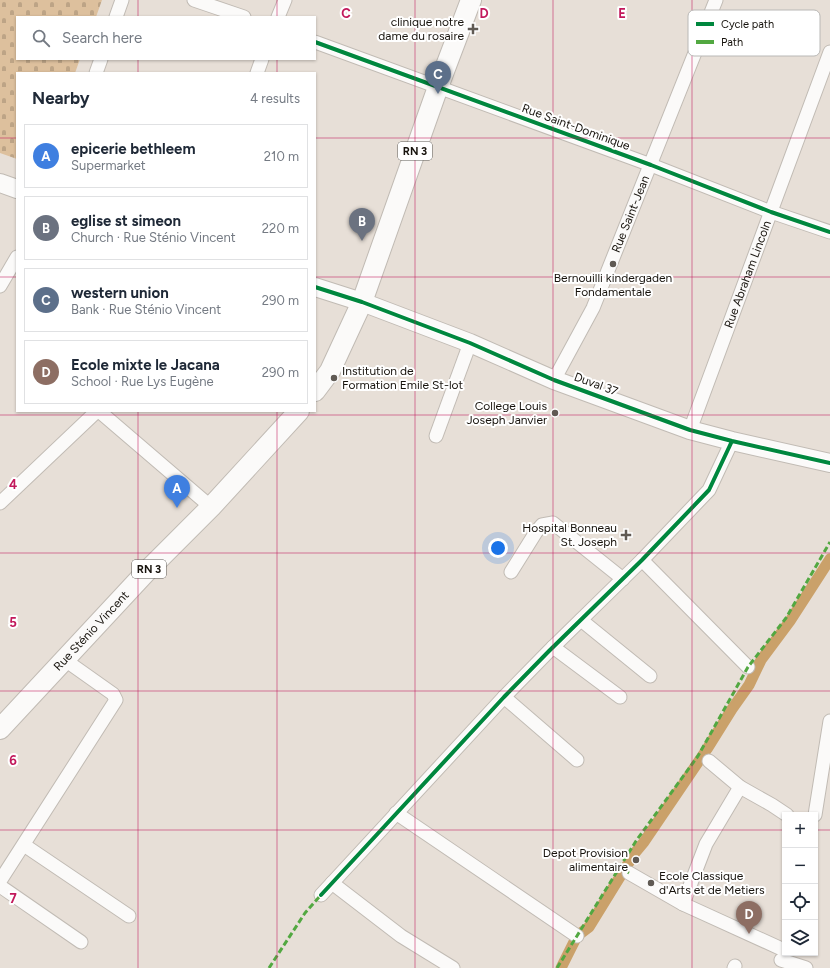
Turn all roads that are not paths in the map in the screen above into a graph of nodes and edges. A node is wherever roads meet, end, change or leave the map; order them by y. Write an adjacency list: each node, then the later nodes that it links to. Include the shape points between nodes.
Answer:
1 (122, 0): 7 (street)
2 (194, 0): 8 (street)
3 (285, 0): 9 (street)
4 (471, 0): 17 (main road, RN 3)
5 (716, 0): 6 (street, Rue Saint-Jean)
6 (712, 10)
7 (116, 16)
8 (241, 16)
9 (278, 16)
10 (316, 42): 17 (street, Rue Saint-Dominique)
11 (830, 52): 21 (street, Rue Abraham Lincoln)
12 (694, 56): 18 (street, Rue Saint-Jean)
13 (101, 60): 15 (street)
14 (262, 60): 16 (street)
15 (96, 72)
16 (257, 72)
17 (438, 86): 18 (street, Rue Saint-Dominique); 26 (main road, RN 3)
18 (651, 165): 21 (street, Rue Saint-Dominique); 28 (street, Rue Saint-Jean, via 593,308)
19 (0, 183): 20 (street)
20 (16, 190)
21 (771, 212): 22 (street, Rue Saint-Dominique); 33 (street, Rue Abraham Lincoln)
22 (830, 232)
23 (16, 259): 24 (street)
24 (0, 286)
25 (316, 287): 26 (street, Duval 37)
26 (362, 302): 27 (street, Duval 37); 29 (main road, RN 3, via 330,371)
27 (470, 342): 28 (street, Duval 37); 34 (street)
28 (554, 380): 33 (street, Duval 37)
29 (316, 390)
30 (97, 412): 37 (street)
31 (99, 412): 38 (street)
32 (298, 412): 38 (main road, Rue Sténio Vincent / RN 3)
33 (690, 430): 35 (street, Duval 37)
34 (436, 436)
35 (732, 441): 36 (street, Duval 37); 39 (street, via 709,490)
36 (830, 463)
37 (0, 503)
38 (211, 507): 44 (main road, Rue Sténio Vincent / RN 3, via 146,572)
39 (642, 560): 41 (street); 45 (street)
40 (511, 572): 41 (street, via 542,525 553,523)
41 (623, 579): 42 (street)
42 (581, 620): 43 (street); 46 (street)
43 (553, 646): 47 (street); 48 (street)
44 (65, 660): 50 (main road, Rue Sténio Vincent / RN 3); 57 (street, via 112,694 116,700)
45 (748, 667)
46 (650, 676)
47 (504, 698): 51 (street); 56 (street)
48 (620, 698)
49 (830, 721): 55 (street)
50 (0, 729)
51 (577, 760)
52 (709, 761): 53 (street)
53 (740, 787): 54 (street); 63 (street, via 706,844)
54 (782, 812)
55 (815, 812)
56 (396, 814): 60 (street); 65 (street)
57 (24, 845): 59 (street); 64 (street)
58 (629, 873): 63 (street)
59 (0, 881)
60 (332, 883): 62 (street); 68 (street, via 401,936)
61 (0, 886): 66 (street)
62 (321, 895)
63 (683, 904): 67 (street)
64 (129, 916)
65 (577, 936)
66 (81, 942)
67 (782, 956): 69 (street)
68 (453, 968)
69 (806, 968)

